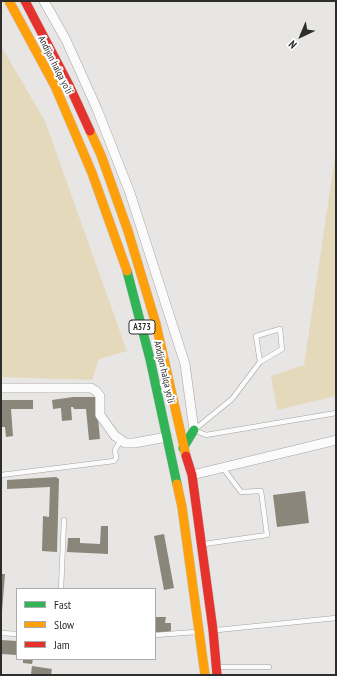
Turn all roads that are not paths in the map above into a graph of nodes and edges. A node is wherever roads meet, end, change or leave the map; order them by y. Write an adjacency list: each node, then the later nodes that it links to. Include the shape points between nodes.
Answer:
1 (10, 1): 8 (highway, Andijon halqa yo‘li / A373, via 55,86 118,243 150,359)
2 (25, 1): 11 (highway, Andijon halqa yo‘li / A373, via 69,85 101,155 128,231 156,324)
3 (44, 1): 7 (street, via 66,40 97,109 130,193 185,364)
4 (260, 362): 4 (lane, via 282,349 280,329 256,336); 7 (lane, via 232,399)
5 (1, 388): 9 (street, via 91,388 100,396 100,415 115,436)
6 (336, 413): 7 (lane, via 206,435)
7 (194, 430): 11 (highway)
8 (167, 437): 9 (street, via 134,443); 20 (highway, Andijon halqa yo‘li / A373, via 188,542)
9 (121, 440): 13 (lane, via 115,450 114,461)
10 (336, 440): 12 (street)
11 (183, 448): 14 (highway, Andijon halqa yo‘li / A373)
12 (222, 467): 14 (street); 16 (lane, via 241,492 261,491 267,535)
13 (1, 475)
14 (192, 475): 16 (highway, Andijon halqa yo‘li / A373)
15 (64, 520): 17 (lane)
16 (200, 545): 19 (highway, Andijon halqa yo‘li / A373)
17 (61, 588)
18 (336, 618): 19 (lane)
19 (213, 630): 25 (highway, Andijon halqa yo‘li / A373)
20 (200, 632): 23 (lane); 26 (highway, Andijon halqa yo‘li / A373)
21 (1, 633): 22 (lane)
22 (16, 634)
23 (156, 635)
24 (269, 667): 25 (lane)
25 (217, 671)
26 (204, 675)

